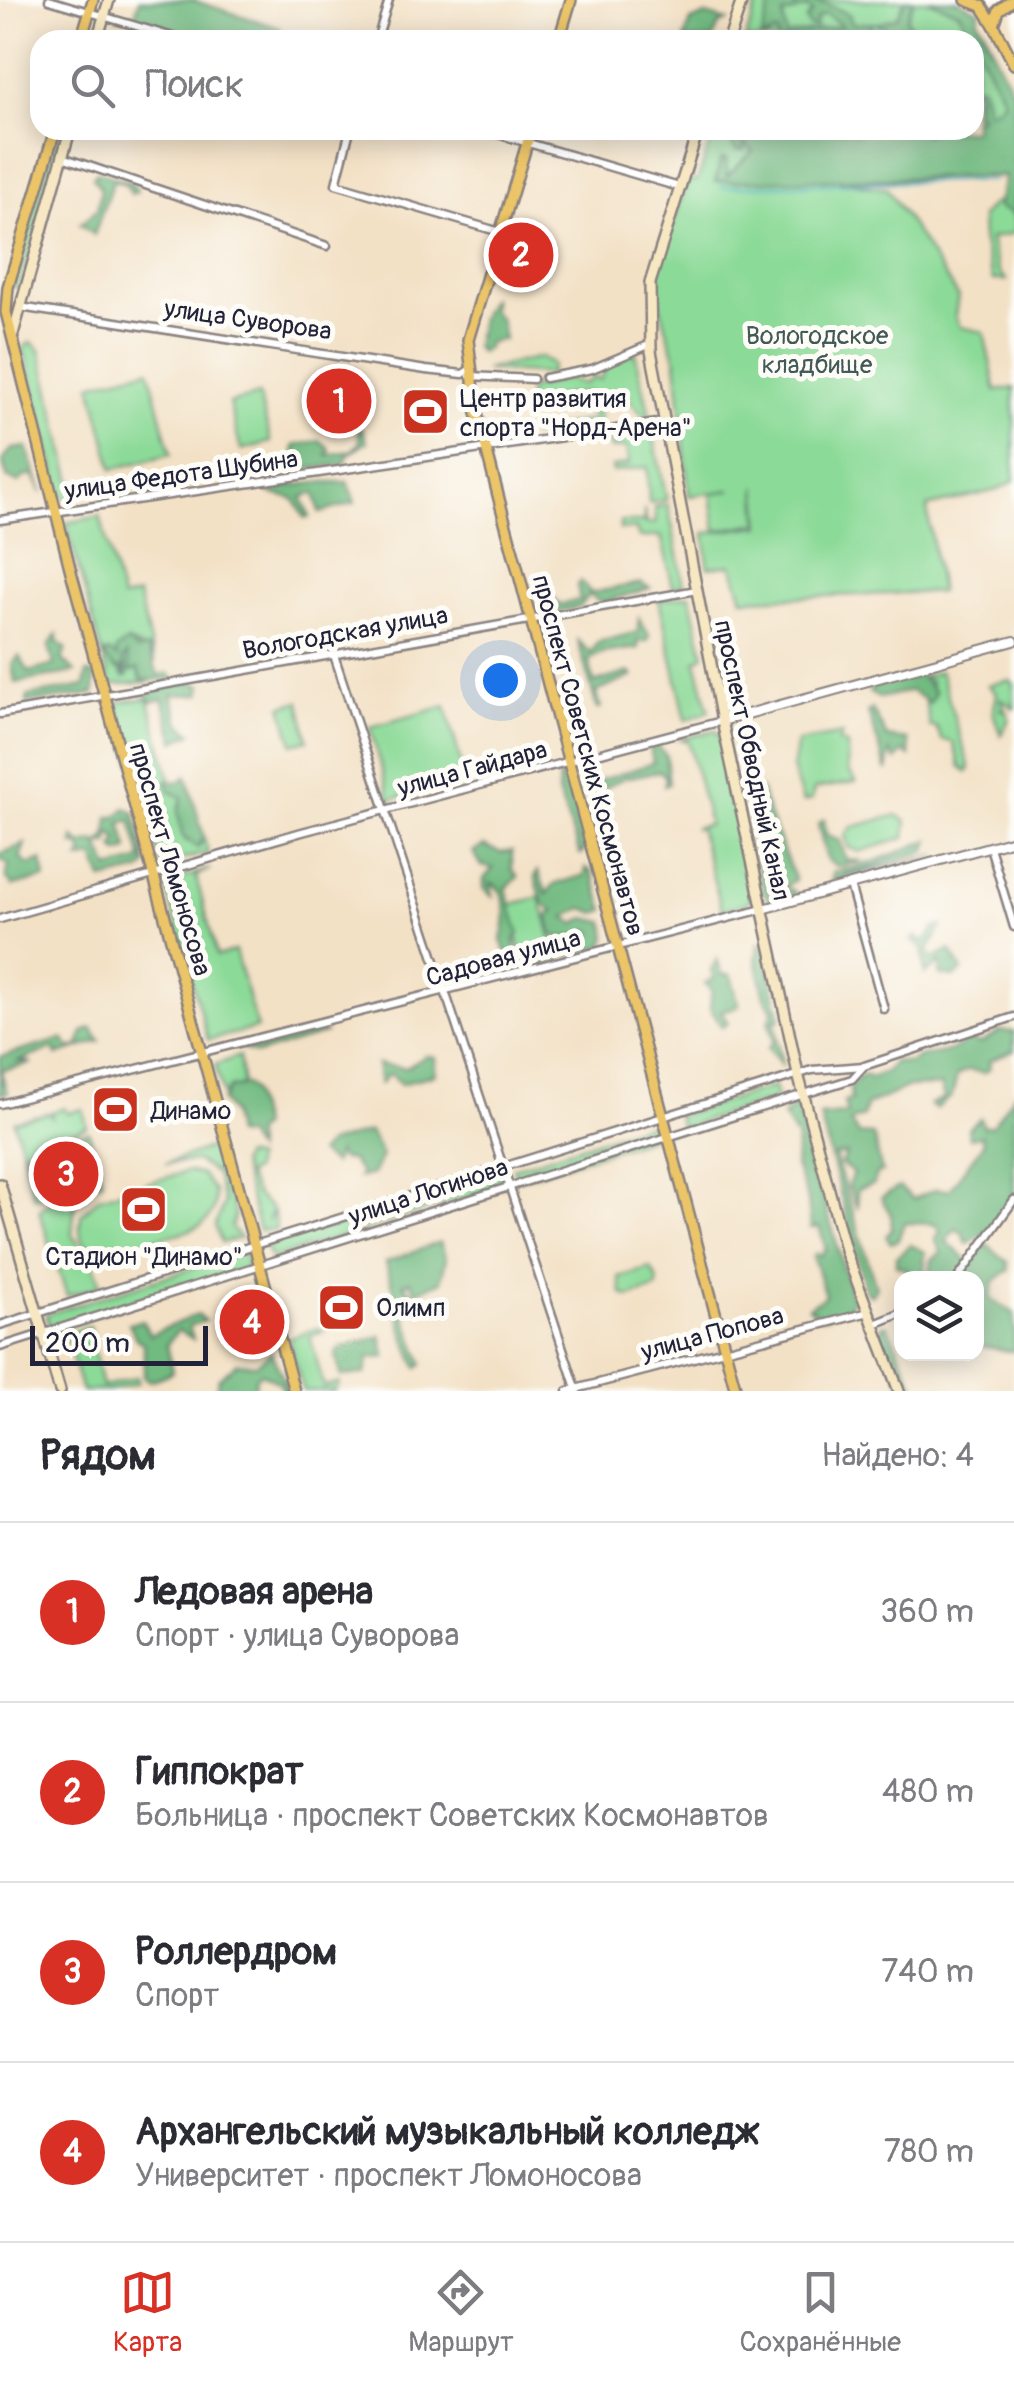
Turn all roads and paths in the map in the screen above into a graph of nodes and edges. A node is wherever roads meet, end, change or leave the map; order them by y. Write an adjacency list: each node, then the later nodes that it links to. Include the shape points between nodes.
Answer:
1 (48, 0): 9 (street)
2 (94, 0): 9 (main road)
3 (109, 0): 10 (main road)
4 (389, 0): 15 (street)
5 (571, 0): 16 (main road)
6 (742, 0): 17 (main road)
7 (966, 0): 11 (main road, via 982,6)
8 (1013, 0): 11 (main road, via 999,10)
9 (90, 12): 10 (street); 12 (main road)
10 (104, 17): 13 (main road); 14 (street)
11 (994, 26): 18 (main road)
12 (84, 30)
13 (100, 30)
14 (148, 30)
15 (381, 30)
16 (562, 30)
17 (732, 30)
18 (1014, 64)
19 (51, 140): 31 (main road, проспект Ломоносова)
20 (67, 140): 26 (main road, проспект Ломоносова)
21 (347, 140): 28 (street, via 336,184)
22 (517, 140): 25 (street)
23 (528, 140): 25 (main road, проспект Советских Космонавтов)
24 (695, 140): 27 (main road, проспект Обводный Канал)
25 (527, 143): 27 (street); 28 (main road, проспект Советских Космонавтов)
26 (62, 157): 29 (street); 30 (main road, проспект Ломоносова)
27 (679, 187): 33 (main road, проспект Обводный Канал, via 650,283)
28 (500, 232): 34 (main road, проспект Советских Космонавтов, via 469,330)
29 (327, 246)
30 (18, 307): 32 (main road, проспект Ломоносова); 34 (street, улица Суворова)
31 (3, 310): 32 (main road, проспект Ломоносова)
32 (12, 337): 39 (main road, проспект Ломоносова)
33 (650, 344): 35 (street, via 592,369); 37 (main road, проспект Обводный Канал)
34 (470, 373): 36 (street, улица Суворова); 38 (main road, проспект Советских Космонавтов)
35 (544, 378)
36 (533, 379)
37 (664, 422): 38 (street, улица Федота Шубина); 41 (main road, проспект Обводный Канал)
38 (487, 450): 39 (street, улица Федота Шубина); 42 (main road, проспект Советских Космонавтов)
39 (55, 512): 40 (street, улица Федота Шубина); 45 (main road, проспект Ломоносова)
40 (0, 520)
41 (698, 590): 42 (street, Вологодская улица); 47 (main road, проспект Обводный Канал)
42 (532, 619): 44 (street, Вологодская улица); 48 (main road, проспект Советских Космонавтов)
43 (1014, 641): 47 (street, улица Гайдара)
44 (334, 655): 45 (street, Вологодская улица); 49 (street)
45 (104, 695): 46 (street, Вологодская улица); 52 (main road, проспект Ломоносова)
46 (0, 714)
47 (722, 721): 48 (street, улица Гайдара); 54 (main road, проспект Обводный Канал)
48 (572, 762): 49 (street, улица Гайдара); 57 (main road, проспект Советских Космонавтов)
49 (386, 811): 52 (street, улица Гайдара); 58 (street)
50 (1014, 840): 51 (street, Садовая улица)
51 (990, 847): 53 (street, Садовая улица); 56 (street)
52 (156, 874): 55 (street, улица Гайдара); 61 (main road, проспект Ломоносова)
53 (850, 885): 54 (street, Садовая улица); 59 (street)
54 (763, 908): 57 (street, Садовая улица); 63 (main road, проспект Обводный Канал)
55 (0, 919)
56 (1014, 926)
57 (620, 947): 58 (street, Садовая улица); 66 (main road, проспект Советских Космонавтов)
58 (446, 993): 61 (street, Садовая улица); 68 (street)
59 (884, 1009)
60 (1014, 1017): 62 (street, улица Логинова)
61 (204, 1052): 65 (street, Садовая улица); 72 (main road, проспект Ломоносова)
62 (864, 1066): 63 (street, улица Логинова); 64 (street, улица Логинова, via 852,1079)
63 (798, 1074): 64 (main road, проспект Обводный Канал); 66 (street, улица Логинова)
64 (803, 1093): 67 (street, улица Логинова); 75 (main road, проспект Обводный Канал)
65 (0, 1104)
66 (664, 1116): 67 (main road, проспект Советских Космонавтов); 68 (street, улица Логинова)
67 (669, 1135): 70 (street, улица Логинова); 82 (main road, проспект Советских Космонавтов)
68 (506, 1166): 70 (street); 72 (street, улица Логинова)
69 (0, 1184): 76 (main road)
70 (512, 1185): 73 (street, улица Логинова); 83 (street)
71 (1014, 1200): 74 (street)
72 (256, 1243): 73 (main road, проспект Ломоносова); 76 (street, улица Логинова)
73 (262, 1264): 80 (street, улица Логинова); 85 (main road, проспект Ломоносова)
74 (963, 1271)
75 (866, 1313): 79 (main road, проспект Обводный Канал); 82 (street, улица Попова)
76 (38, 1314): 78 (street, улица Логинова); 80 (main road)
77 (894, 1316): 79 (street)
78 (0, 1325)
79 (870, 1325): 87 (main road, проспект Обводный Канал)
80 (43, 1334): 81 (street, улица Логинова); 84 (main road)
81 (0, 1347)
82 (725, 1350): 83 (street, улица Попова); 86 (main road, проспект Советских Космонавтов)
83 (574, 1390)
84 (60, 1391)
85 (294, 1391)
86 (736, 1391)
87 (899, 1391)

